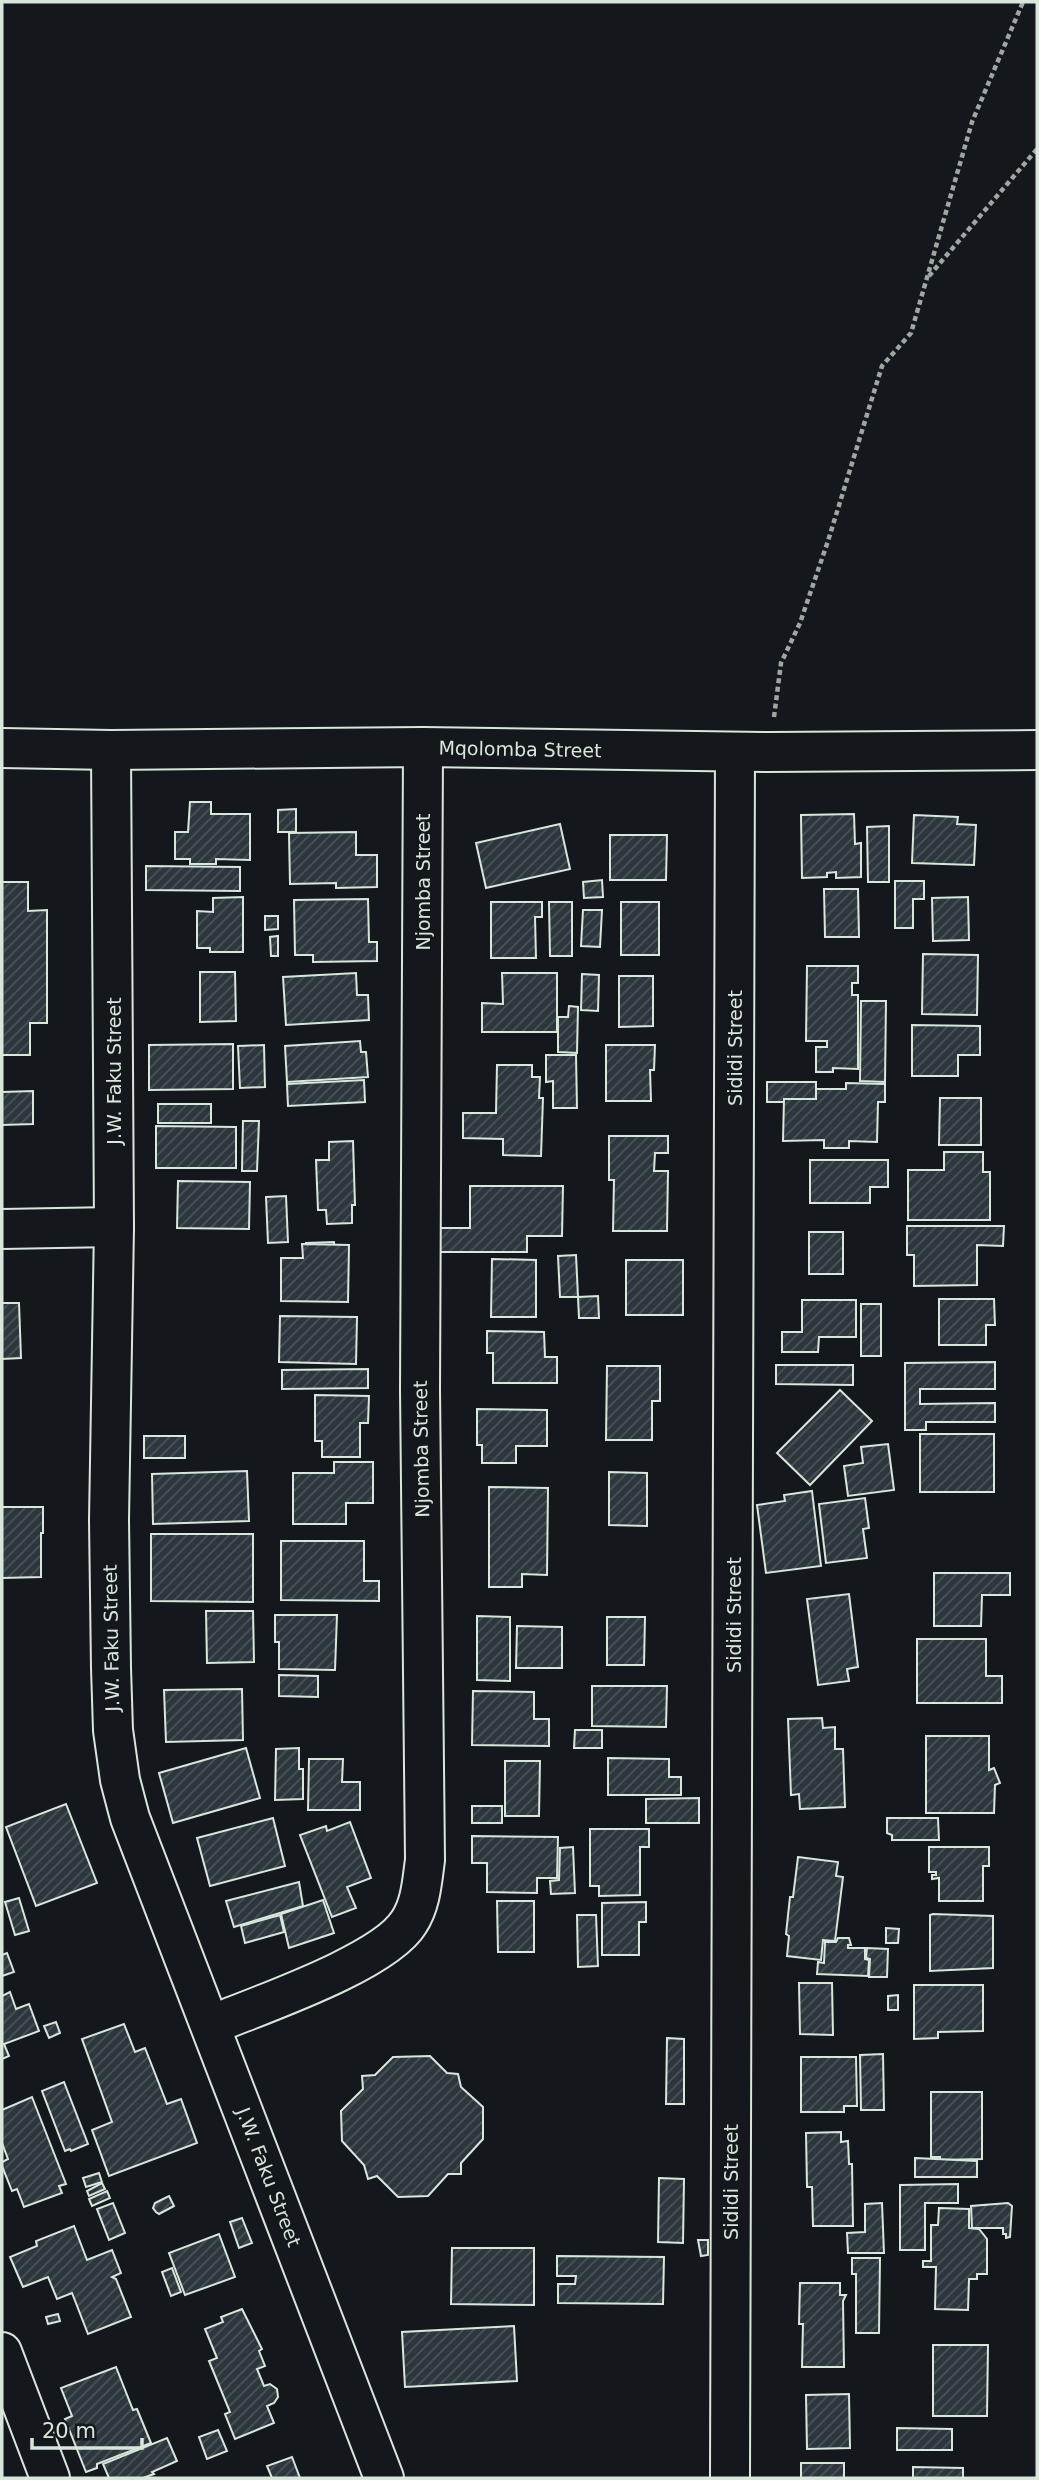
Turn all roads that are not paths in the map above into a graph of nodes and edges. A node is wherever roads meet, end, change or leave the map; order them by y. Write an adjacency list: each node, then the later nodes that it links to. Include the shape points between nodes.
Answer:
1 (423, 747): 3 (street, Mqolomba Street); 5 (street, Mqolomba Street); 8 (street, Njomba Street, via 420,1403 425,1860 420,1897 409,1923 387,1946 348,1968)
2 (2, 748): 3 (street, Mqolomba Street)
3 (111, 750): 6 (street, J.W. Faku Street)
4 (1037, 750): 5 (street, Mqolomba Street)
5 (752, 752): 12 (street, Sididi Street)
6 (114, 1227): 7 (street); 8 (street, J.W. Faku Street, via 109,1520 113,1730 130,1818)
7 (2, 1229)
8 (211, 2025): 11 (street, J.W. Faku Street)
9 (2, 2352): 10 (street)
10 (50, 2478)
11 (384, 2478)
12 (730, 2478)

